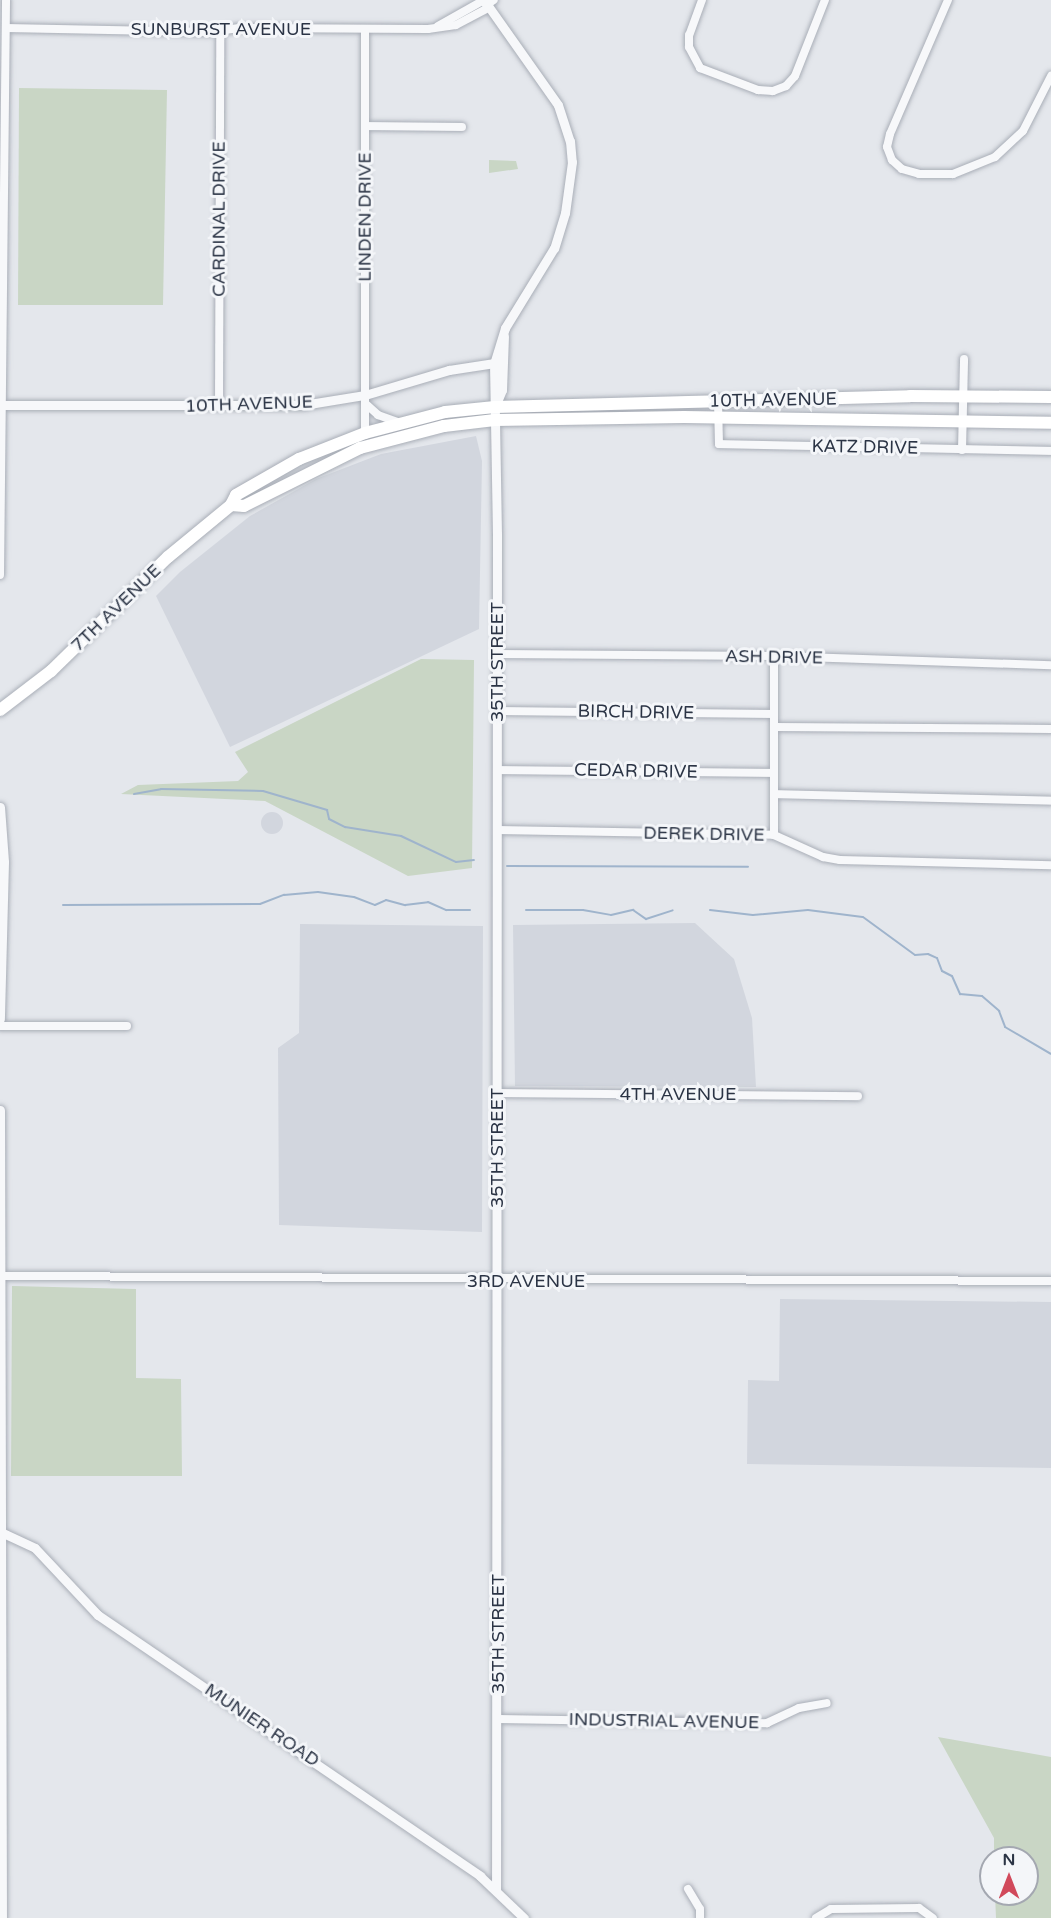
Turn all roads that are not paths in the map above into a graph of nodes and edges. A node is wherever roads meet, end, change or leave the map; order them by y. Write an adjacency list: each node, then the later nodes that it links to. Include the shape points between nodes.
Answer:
1 (6, 0): 6 (street)
2 (702, 0): 3 (street, via 690,35 693,58 700,68 758,90 786,86 795,76)
3 (825, 0)
4 (948, 0): 9 (street, via 890,134 887,147 902,169 919,174 953,174 995,157 1023,131)
5 (487, 3): 7 (street, SUNBURST AVENUE, via 456,25); 13 (street, 35TH STREET, via 558,105 570,141 572,162 565,213 554,248)
6 (6, 28): 8 (street, SUNBURST AVENUE); 10 (street)
7 (365, 29): 8 (street, SUNBURST AVENUE); 11 (street, LINDEN DRIVE)
8 (220, 31): 22 (street, CARDINAL DRIVE)
9 (1051, 76)
10 (2, 89): 20 (street)
11 (365, 126): 12 (street); 18 (street, LINDEN DRIVE)
12 (462, 126)
13 (505, 328): 15 (street, 35TH STREET); 21 (street, 35TH STREET, via 502,390)
14 (964, 359): 16 (street)
15 (494, 363): 18 (street, 10TH AVENUE, via 449,370); 21 (street, 35TH STREET)
16 (963, 397): 17 (main road, 10TH AVENUE); 19 (main road, 10TH AVENUE); 25 (street)
17 (1051, 397)
18 (366, 400): 22 (street, 10TH AVENUE); 26 (street, via 378,415); 28 (street, LINDEN DRIVE)
19 (718, 401): 21 (main road, 10TH AVENUE); 23 (street, KATZ DRIVE)
20 (2, 405): 22 (street, 10TH AVENUE); 32 (street)
21 (495, 406): 24 (street, 35TH STREET); 26 (main road, 7TH AVENUE)
22 (219, 407)
23 (718, 418): 24 (main road, 10TH AVENUE); 25 (main road, 10TH AVENUE); 29 (street, KATZ DRIVE, via 719,444)
24 (495, 420): 31 (main road, 7TH AVENUE, via 444,426 360,448 244,506); 33 (street, 35TH STREET)
25 (963, 421): 27 (main road, 10TH AVENUE); 29 (street)
26 (400, 423): 28 (main road, 7TH AVENUE)
27 (1051, 423)
28 (365, 433): 31 (main road, 7TH AVENUE, via 271,473 236,495)
29 (962, 450): 30 (street)
30 (1051, 451)
31 (231, 506): 36 (main road, 7TH AVENUE, via 168,557 51,671)
32 (0, 575)
33 (497, 654): 34 (street, ASH DRIVE); 37 (street, 35TH STREET)
34 (774, 656): 35 (street, ASH DRIVE); 38 (street)
35 (1051, 665)
36 (0, 710)
37 (497, 711): 38 (street, BIRCH DRIVE); 41 (street, 35TH STREET)
38 (774, 714): 39 (street)
39 (774, 726): 40 (street); 42 (street)
40 (1051, 729)
41 (497, 770): 42 (street, CEDAR DRIVE); 46 (street, 35TH STREET)
42 (774, 773): 43 (street)
43 (774, 794): 44 (street); 47 (street)
44 (1051, 801)
45 (0, 807): 49 (street, via 4,862)
46 (497, 830): 47 (street, DEREK DRIVE); 52 (street, 35TH STREET)
47 (774, 835): 48 (street, DEREK DRIVE, via 822,857 840,860)
48 (1051, 865)
49 (0, 1019)
50 (0, 1026): 51 (street)
51 (127, 1026)
52 (497, 1093): 53 (street, 4TH AVENUE); 58 (street, 35TH STREET)
53 (858, 1096)
54 (0, 1110): 55 (street)
55 (0, 1141): 56 (street)
56 (0, 1247): 57 (street)
57 (1, 1276): 58 (street, 3RD AVENUE); 60 (street)
58 (497, 1281): 59 (street, 3RD AVENUE); 63 (street, 35TH STREET)
59 (1051, 1281)
60 (0, 1351): 61 (street)
61 (1, 1533): 65 (street, MUNIER ROAD, via 35,1548 98,1616 367,1797); 66 (street)
62 (827, 1703): 63 (street, INDUSTRIAL AVENUE, via 799,1708 767,1724)
63 (498, 1719): 65 (street, 35TH STREET)
64 (688, 1889): 68 (street, via 700,1909)
65 (496, 1890): 67 (street, MUNIER ROAD)
66 (2, 1918)
67 (524, 1918)
68 (700, 1918)
69 (816, 1918): 70 (street, via 831,1909 897,1908 920,1908)
70 (933, 1918)

